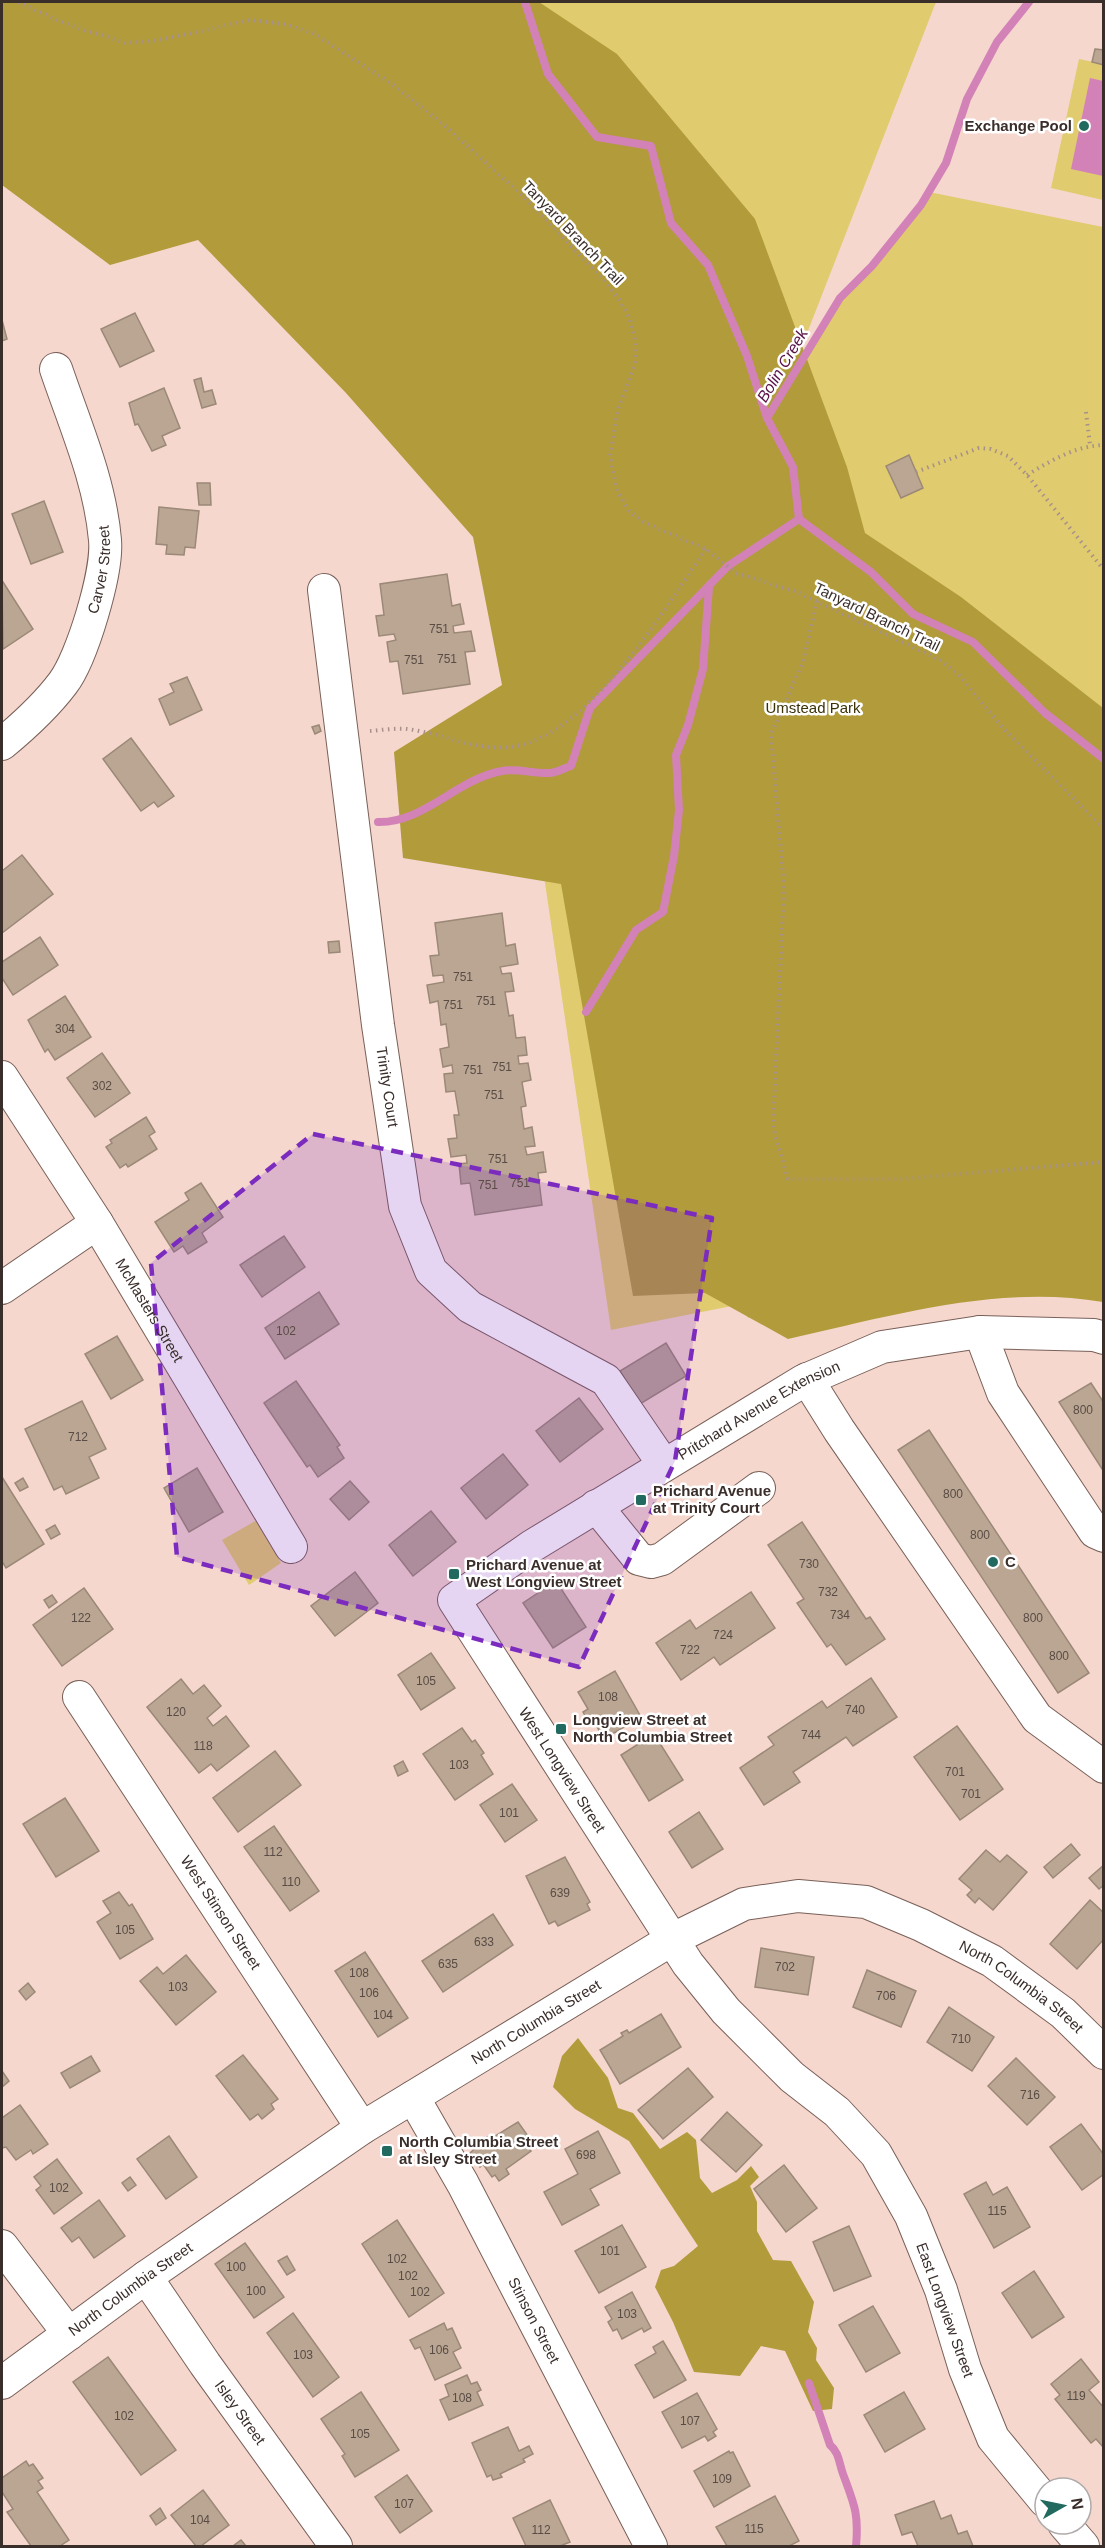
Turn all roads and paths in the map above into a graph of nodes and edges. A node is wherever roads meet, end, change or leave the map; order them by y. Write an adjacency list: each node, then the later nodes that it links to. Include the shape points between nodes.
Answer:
1 (18, 2): 8 (path, Tanyard Branch Trail, via 66,24 126,42 154,41 252,20 283,24 313,33 392,84 444,125 525,198 619,299 630,319 636,344 635,363 613,430 610,456 616,490 628,511 645,523)
2 (56, 369): 13 (street, Carver Street, via 92,473 105,541 104,573 88,627 65,681 35,718)
3 (1086, 412): 4 (path)
4 (1090, 445): 5 (path); 7 (path, via 1056,458)
5 (1104, 445)
6 (916, 472): 7 (path, via 979,448 1008,456)
7 (1028, 475): 9 (path)
8 (706, 549): 11 (path, Tanyard Branch Trail, via 736,573); 12 (path, via 626,662 575,716 545,737 510,747 479,746 406,729)
9 (1104, 570)
10 (324, 590): 12 (street, Trinity Court)
11 (817, 601): 14 (path, Tanyard Branch Trail, via 940,660 958,674 1004,728); 16 (path, via 803,662 771,734 784,887 773,1127 788,1179 901,1179)
12 (342, 733): 22 (street, Trinity Court, via 405,1206 431,1271 470,1307 606,1380)
13 (2, 744)
14 (1104, 829)
15 (2, 1077): 17 (street, McMasters Street)
16 (1104, 1162)
17 (97, 1223): 18 (street); 26 (street, McMasters Street)
18 (2, 1288)
19 (980, 1332): 20 (street, Pritchard Avenue Extension); 21 (street, Pritchard Avenue Extension, via 882,1347); 25 (street, via 1003,1394 1095,1532)
20 (1104, 1338)
21 (807, 1379): 22 (street, Pritchard Avenue Extension); 29 (street, via 1037,1718)
22 (664, 1466): 24 (street, Pritchard Avenue Extension)
23 (759, 1488): 24 (street, via 651,1562 639,1559)
24 (596, 1506): 27 (street, Pritchard Avenue Extension)
25 (1104, 1536)
26 (291, 1546)
27 (454, 1600): 30 (street, West Longview Street)
28 (79, 1697): 33 (street, West Stinson Street)
29 (1104, 1767)
30 (670, 1940): 31 (street, North Columbia Street, via 744,1904 798,1896 866,1902 992,1961 1064,2013); 32 (street, North Columbia Street); 38 (street, East Longview Street, via 726,2011 792,2077 837,2112 876,2154 910,2216 941,2290 965,2369 993,2438)
31 (1104, 2053)
32 (412, 2097): 33 (street, North Columbia Street); 40 (street, Stinson Street, via 463,2184)
33 (362, 2128): 35 (street, North Columbia Street)
34 (2, 2246): 36 (street)
35 (146, 2277): 36 (street, North Columbia Street); 39 (street, Isley Street)
36 (69, 2334): 37 (street, North Columbia Street)
37 (2, 2383)
38 (1033, 2486)
39 (336, 2547)
40 (651, 2547)

